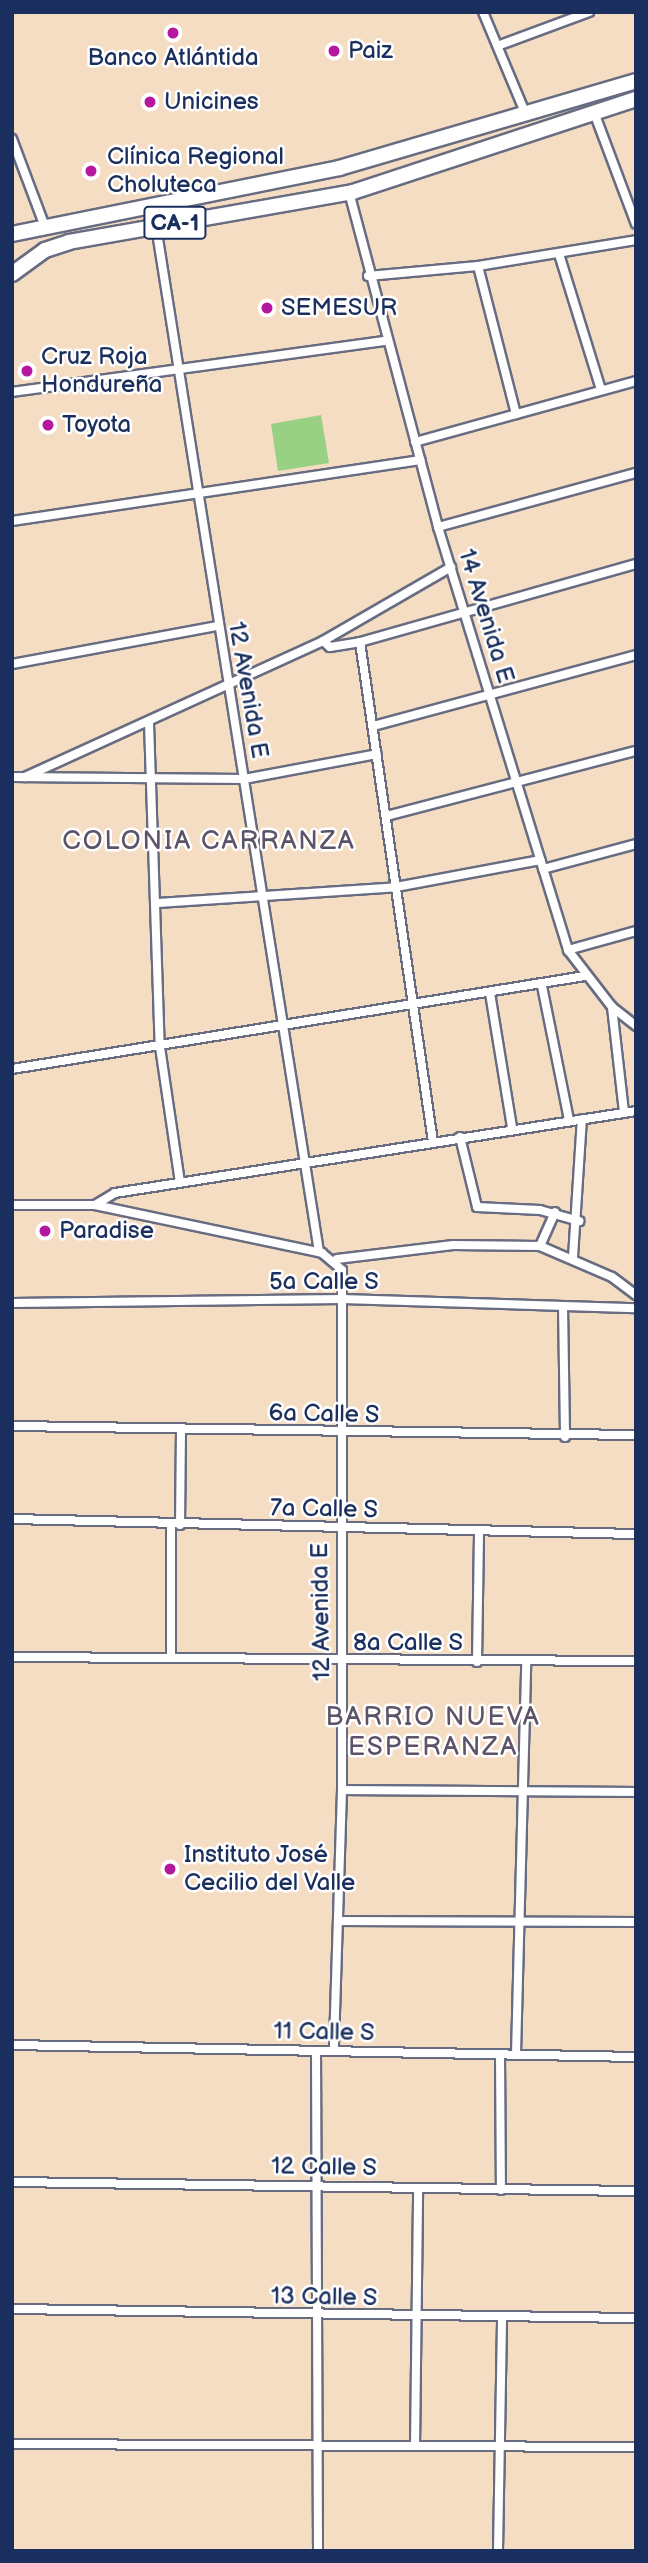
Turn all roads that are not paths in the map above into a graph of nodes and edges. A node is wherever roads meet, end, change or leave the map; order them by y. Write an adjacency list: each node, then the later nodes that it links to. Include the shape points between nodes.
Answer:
1 (483, 12): 3 (street)
2 (589, 12): 3 (street)
3 (500, 45): 7 (street)
4 (636, 81): 7 (highway, CA-1)
5 (636, 99): 6 (highway, CA-1)
6 (595, 115): 9 (highway, CA-1); 13 (street)
7 (527, 118): 9 (highway, via 525,130 473,146); 10 (highway, CA-1)
8 (12, 139): 15 (street)
9 (465, 156): 12 (highway, CA-1)
10 (355, 164): 11 (highway, CA-1); 12 (highway, via 365,177)
11 (339, 168): 12 (highway, via 336,182); 15 (highway, CA-1)
12 (352, 191): 14 (highway, CA-1); 21 (street, 14 Avenida E)
13 (636, 224)
14 (156, 226): 20 (highway, CA-1, via 45,250); 23 (street, 12 Avenida E)
15 (45, 227): 16 (highway, CA-1)
16 (12, 234)
17 (636, 240): 18 (street)
18 (559, 254): 19 (street); 25 (street)
19 (478, 266): 21 (street); 27 (street)
20 (12, 274)
21 (368, 276): 22 (street, 14 Avenida E)
22 (386, 341): 23 (street); 28 (street, 14 Avenida E)
23 (180, 370): 26 (street); 31 (street, 12 Avenida E)
24 (636, 381): 25 (street)
25 (601, 390): 27 (street)
26 (12, 392)
27 (516, 414): 28 (street)
28 (415, 442): 29 (street, 14 Avenida E)
29 (420, 460): 31 (street); 33 (street, 14 Avenida E)
30 (636, 473): 33 (street)
31 (197, 494): 32 (street); 37 (street, 12 Avenida E)
32 (12, 521)
33 (438, 527): 35 (street, 14 Avenida E)
34 (636, 564): 36 (street)
35 (451, 566): 36 (street, 14 Avenida E); 38 (street)
36 (465, 610): 39 (street); 43 (street, 14 Avenida E)
37 (217, 626): 41 (street); 42 (street, 12 Avenida E)
38 (323, 641): 39 (street, via 330,647); 42 (street)
39 (360, 642): 45 (street)
40 (636, 655): 43 (street)
41 (12, 664)
42 (225, 686): 44 (street); 51 (street, 12 Avenida E)
43 (490, 694): 45 (street); 52 (street, 14 Avenida E)
44 (149, 723): 49 (street); 50 (street)
45 (373, 726): 47 (street)
46 (636, 751): 52 (street)
47 (377, 754): 51 (street); 53 (street)
48 (12, 777): 49 (street)
49 (25, 777): 50 (street)
50 (156, 778): 51 (street); 58 (street)
51 (244, 779): 57 (street, 12 Avenida E)
52 (517, 783): 53 (street); 55 (street, 14 Avenida E)
53 (386, 816): 56 (street)
54 (636, 844): 55 (street)
55 (541, 864): 56 (street); 60 (street, 14 Avenida E)
56 (396, 887): 57 (street); 64 (street)
57 (262, 900): 58 (street); 67 (street, 12 Avenida E)
58 (158, 903): 68 (street)
59 (636, 931): 60 (street)
60 (568, 950): 61 (street, 14 Avenida E)
61 (585, 976): 62 (street); 65 (street, 14 Avenida E)
62 (542, 986): 63 (street); 73 (street)
63 (490, 993): 64 (street); 74 (street)
64 (414, 1007): 67 (street); 76 (street)
65 (612, 1007): 66 (street, 14 Avenida E); 71 (street)
66 (636, 1026)
67 (282, 1030): 68 (street); 77 (street, 12 Avenida E)
68 (160, 1047): 69 (street); 78 (street)
69 (12, 1069)
70 (636, 1111): 71 (street)
71 (624, 1112): 72 (street)
72 (582, 1119): 73 (street); 82 (street)
73 (569, 1120): 74 (street)
74 (512, 1128): 75 (street)
75 (460, 1137): 76 (street); 81 (street, via 477,1208)
76 (433, 1142): 77 (street)
77 (304, 1161): 78 (street); 84 (street, 12 Avenida E)
78 (180, 1182): 80 (street, via 115,1193)
79 (12, 1205): 80 (street)
80 (96, 1205): 84 (street)
81 (555, 1212): 82 (street); 83 (street)
82 (579, 1222): 85 (street)
83 (540, 1246): 85 (street); 86 (street, via 453,1245)
84 (319, 1252): 86 (street)
85 (573, 1257): 87 (street)
86 (337, 1259): 88 (street, 12 Avenida E, via 342,1270)
87 (636, 1295)
88 (342, 1299): 89 (street, 5a Calle S); 90 (street, 5a Calle S); 94 (street, 12 Avenida E)
89 (12, 1303)
90 (563, 1306): 91 (street, 5a Calle S); 96 (street)
91 (636, 1308)
92 (12, 1426): 93 (street, 6a Calle S)
93 (181, 1431): 94 (street, 6a Calle S); 98 (street)
94 (343, 1434): 96 (street, 6a Calle S); 99 (street, 12 Avenida E)
95 (636, 1435): 96 (street, 6a Calle S)
96 (565, 1437)
97 (12, 1519): 98 (street, 7a Calle S)
98 (175, 1525): 99 (street, 7a Calle S); 103 (street)
99 (339, 1528): 100 (street, 7a Calle S); 105 (street, 12 Avenida E)
100 (479, 1533): 101 (street, 7a Calle S); 106 (street)
101 (636, 1534)
102 (12, 1657): 103 (street, 8a Calle S)
103 (172, 1658): 105 (street, 8a Calle S)
104 (636, 1661): 107 (street, 8a Calle S)
105 (341, 1662): 106 (street, 8a Calle S); 108 (street, 12 Avenida E)
106 (477, 1662): 107 (street, 8a Calle S)
107 (526, 1663): 109 (street)
108 (342, 1790): 109 (street); 111 (street, 12 Avenida E)
109 (522, 1790): 110 (street); 112 (street)
110 (636, 1792)
111 (340, 1921): 112 (street); 116 (street, 12 Avenida E)
112 (514, 1922): 113 (street); 118 (street)
113 (636, 1922)
114 (12, 2045): 115 (street, 11 Calle S)
115 (316, 2051): 116 (street, 11 Calle S); 121 (street)
116 (334, 2051): 117 (street, 11 Calle S)
117 (499, 2054): 118 (street, 11 Calle S); 123 (street)
118 (516, 2054): 119 (street, 11 Calle S)
119 (636, 2057)
120 (12, 2182): 121 (street, 12 Calle S)
121 (315, 2186): 122 (street, 12 Calle S); 126 (street)
122 (418, 2188): 123 (street, 12 Calle S); 127 (street)
123 (500, 2190): 124 (street, 12 Calle S)
124 (636, 2191)
125 (12, 2309): 126 (street, 13 Calle S)
126 (318, 2316): 127 (street, 13 Calle S); 131 (street)
127 (413, 2317): 128 (street, 13 Calle S); 132 (street)
128 (502, 2318): 129 (street, 13 Calle S); 134 (street)
129 (636, 2318)
130 (12, 2444): 131 (street)
131 (319, 2446): 132 (street); 135 (street)
132 (415, 2446): 134 (street)
133 (636, 2447): 134 (street)
134 (499, 2448): 136 (street)
135 (318, 2551)
136 (498, 2551)

